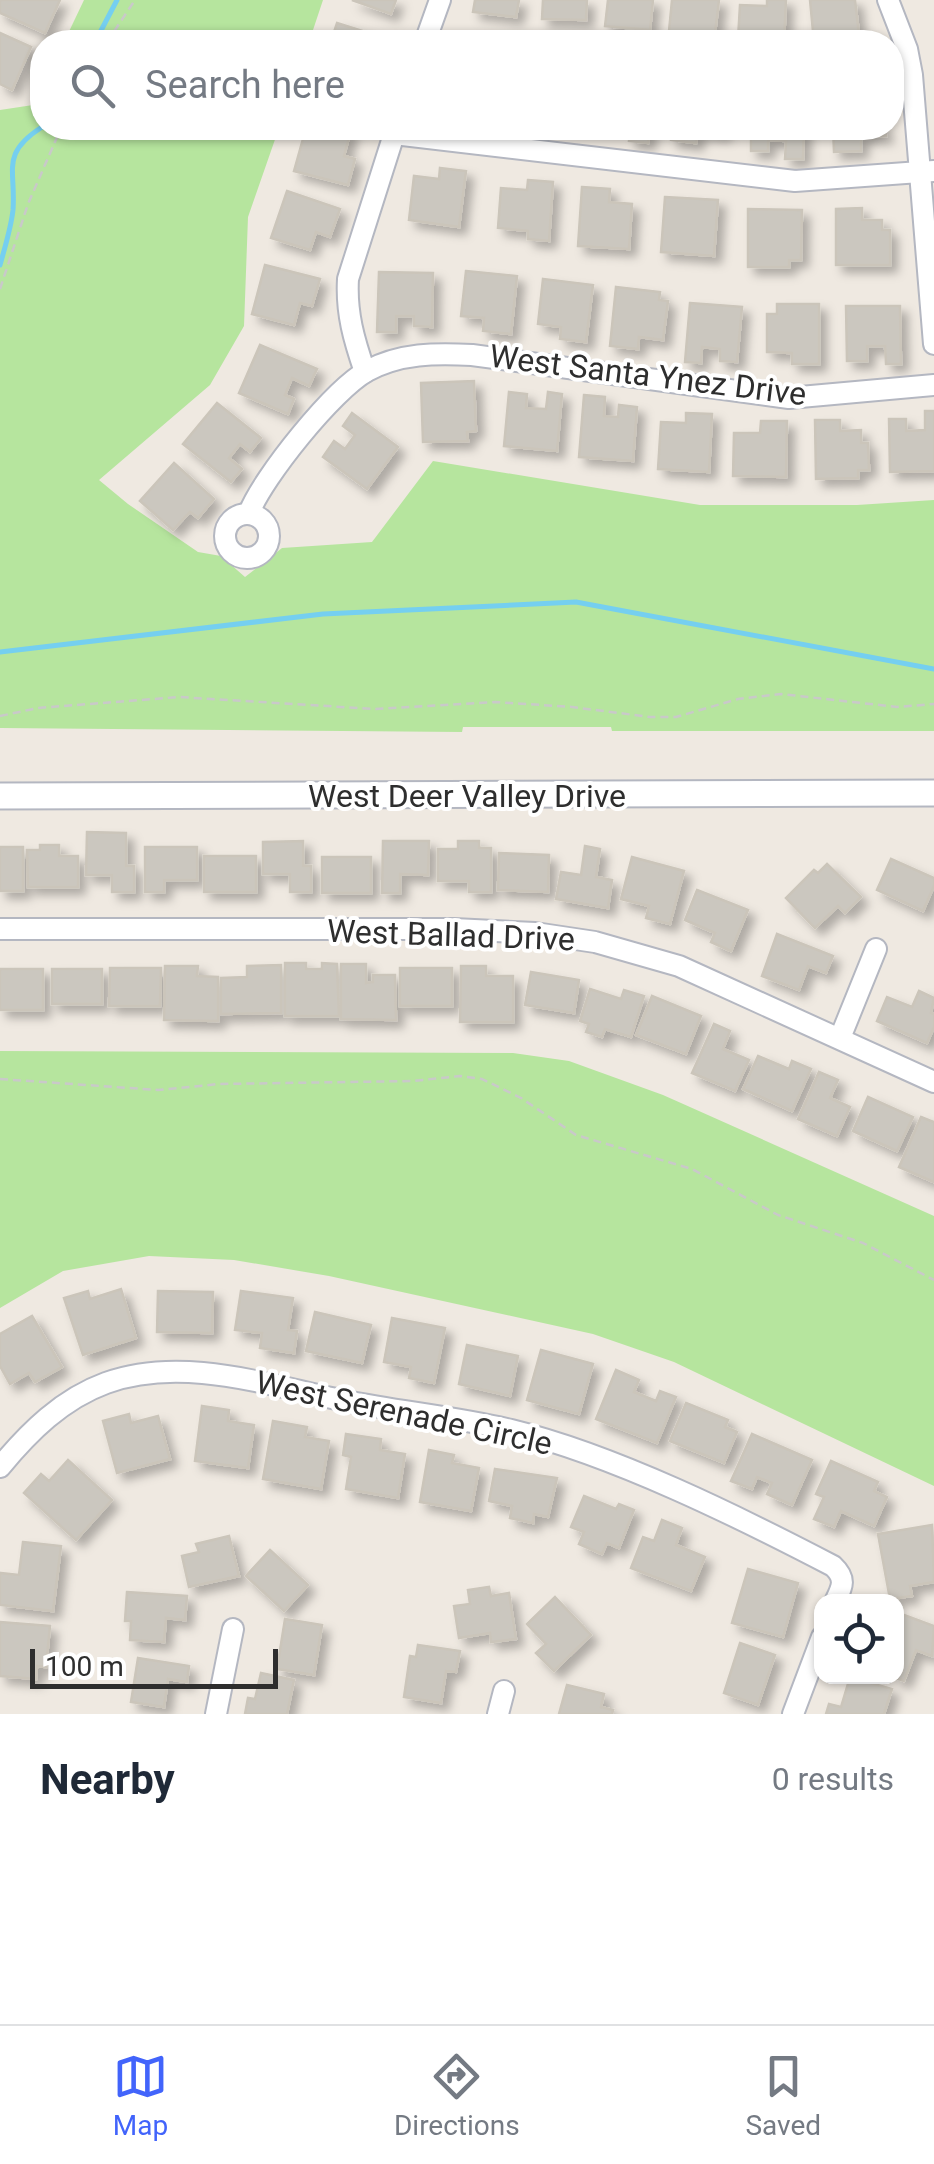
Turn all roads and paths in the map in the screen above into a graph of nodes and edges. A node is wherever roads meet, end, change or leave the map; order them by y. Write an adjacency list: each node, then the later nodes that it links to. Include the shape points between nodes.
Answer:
1 (136, 0): 4 (path)
2 (440, 0): 5 (street)
3 (888, 0): 6 (street)
4 (115, 30)
5 (429, 30)
6 (899, 30)
7 (904, 43): 11 (street)
8 (56, 140): 12 (path)
9 (392, 140): 14 (street, via 348,279 349,319)
10 (472, 140): 11 (street, via 794,182)
11 (927, 171): 13 (street)
12 (0, 290)
13 (934, 344)
14 (365, 372): 15 (street, West Santa Ynez Drive, via 431,352 789,398); 16 (street, via 281,462)
15 (934, 385)
16 (249, 513)
17 (934, 704): 18 (path, via 897,707 769,695 650,718 496,702 375,710 179,697)
18 (0, 716)
19 (934, 793): 20 (street, West Deer Valley Drive)
20 (0, 796)
21 (0, 928): 23 (street, West Ballad Drive, via 535,933 679,966)
22 (876, 949): 23 (street)
23 (840, 1038): 25 (street, West Ballad Drive)
24 (0, 1080): 26 (path, via 158,1090 482,1079 576,1135 692,1169 798,1224 848,1237)
25 (934, 1082)
26 (934, 1280)
27 (0, 1467): 28 (street, West Serenade Circle, via 43,1421 108,1382 179,1372 248,1379 514,1431 577,1452 833,1566 843,1578)
28 (839, 1594)
29 (233, 1629): 32 (street)
30 (814, 1658): 34 (street)
31 (504, 1692): 33 (street)
32 (216, 1714)
33 (498, 1714)
34 (792, 1714)

